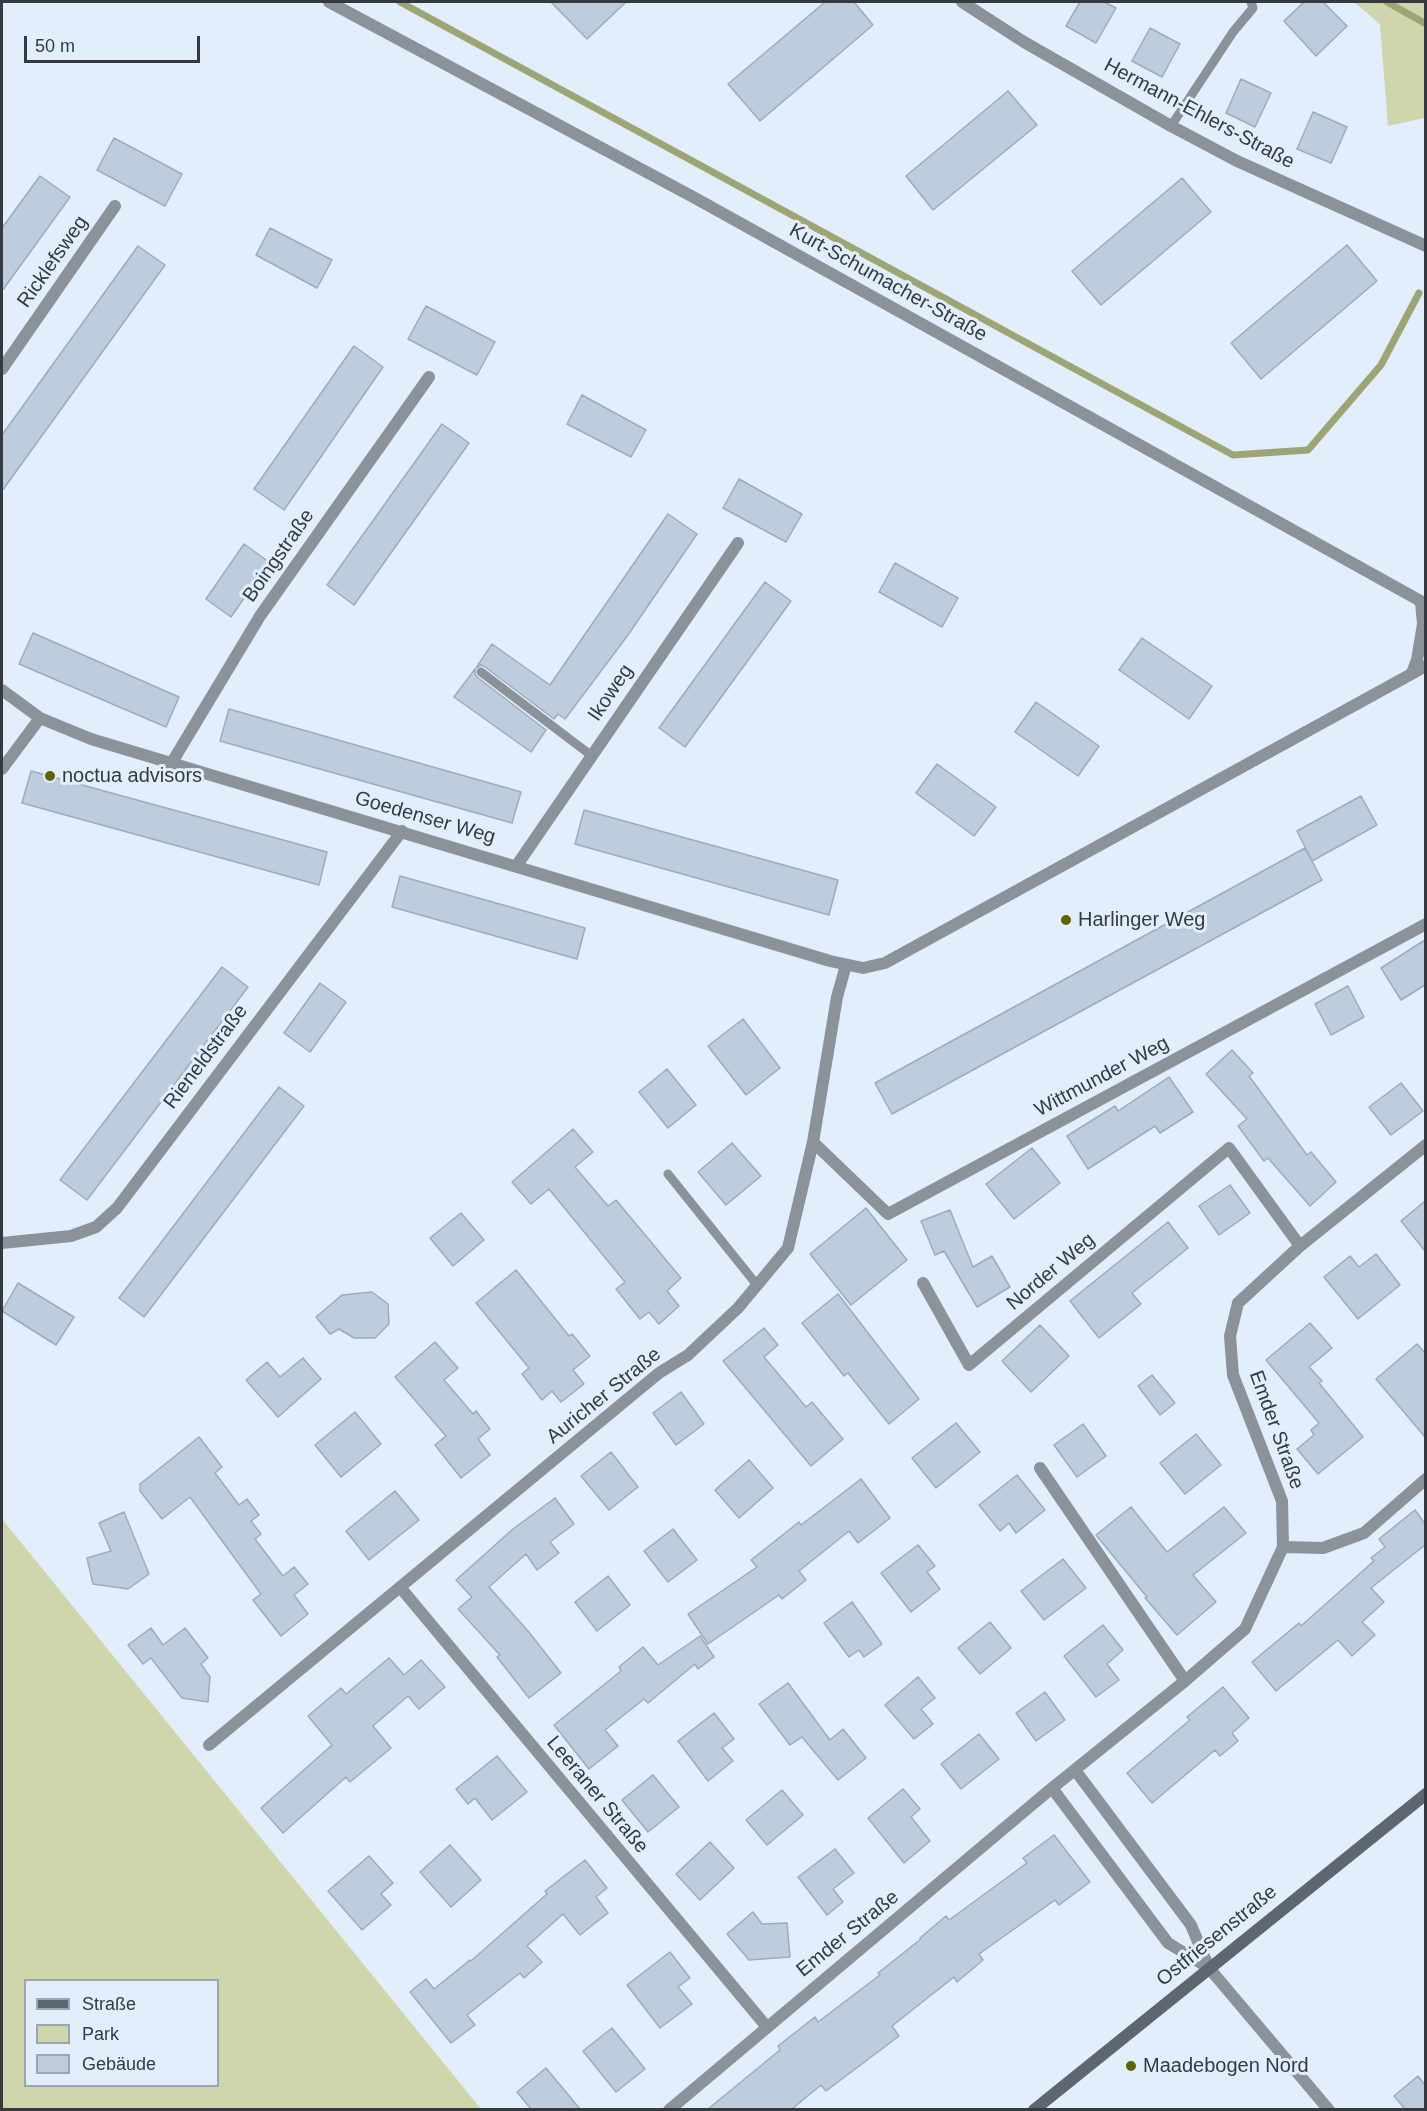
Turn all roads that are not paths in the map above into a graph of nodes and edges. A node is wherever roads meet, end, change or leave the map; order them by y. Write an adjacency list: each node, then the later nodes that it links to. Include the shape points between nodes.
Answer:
1 (329, 2): 10 (street, Kurt-Schumacher-Straße, via 695,198)
2 (962, 2): 4 (street, Hermann-Ehlers-Straße)
3 (1251, 2): 4 (lane, via 1253,8)
4 (1171, 126): 6 (street, Hermann-Ehlers-Straße, via 1238,161)
5 (115, 206): 7 (street, Ricklefsweg)
6 (1425, 246)
7 (2, 369)
8 (429, 377): 17 (street, Boingstraße, via 260,616)
9 (738, 543): 16 (street, Ikoweg)
10 (1423, 603): 13 (street, via 1424,624)
11 (1425, 666): 13 (street)
12 (481, 672): 16 (lane)
13 (1412, 673): 22 (street, via 885,963 863,968)
14 (2, 690): 15 (street, Goedenser Weg)
15 (40, 718): 17 (street, Goedenser Weg); 18 (street)
16 (592, 756): 20 (street, Ikoweg)
17 (171, 764): 19 (street, Goedenser Weg)
18 (2, 769)
19 (402, 831): 20 (street, Goedenser Weg); 26 (street, Rieneldstraße, via 117,1208 96,1227 71,1236)
20 (517, 866): 22 (street, Goedenser Weg)
21 (1425, 924): 23 (street, Wittmunder Weg, via 888,1214)
22 (846, 965): 23 (street, Auricher Straße)
23 (813, 1142): 29 (street, Auricher Straße, via 788,1248)
24 (1425, 1145): 27 (street, Emder Straße)
25 (668, 1174): 29 (lane)
26 (2, 1243)
27 (1300, 1246): 28 (street, Norder Weg, via 1229,1148 969,1365); 32 (street, Emder Straße, via 1238,1303 1230,1335 1233,1375 1282,1501)
28 (923, 1283)
29 (757, 1285): 33 (street, Auricher Straße, via 688,1355 659,1373)
30 (1040, 1468): 34 (street)
31 (1425, 1479): 32 (street, via 1364,1533 1323,1548)
32 (1283, 1548): 34 (street, Emder Straße, via 1245,1629)
33 (400, 1587): 35 (street, Auricher Straße); 40 (street, Leeraner Straße)
34 (1185, 1682): 36 (street, Emder Straße)
35 (209, 1745)
36 (1075, 1770): 37 (street, Emder Straße); 39 (street, via 1191,1925)
37 (1052, 1788): 39 (street, via 1168,1943); 40 (street, Emder Straße)
38 (1425, 1794): 39 (main road, Ostfriesenstraße)
39 (1209, 1968): 42 (main road, Ostfriesenstraße); 43 (street)
40 (766, 2026): 41 (street, Emder Straße)
41 (669, 2109)
42 (1034, 2109)
43 (1329, 2109)

